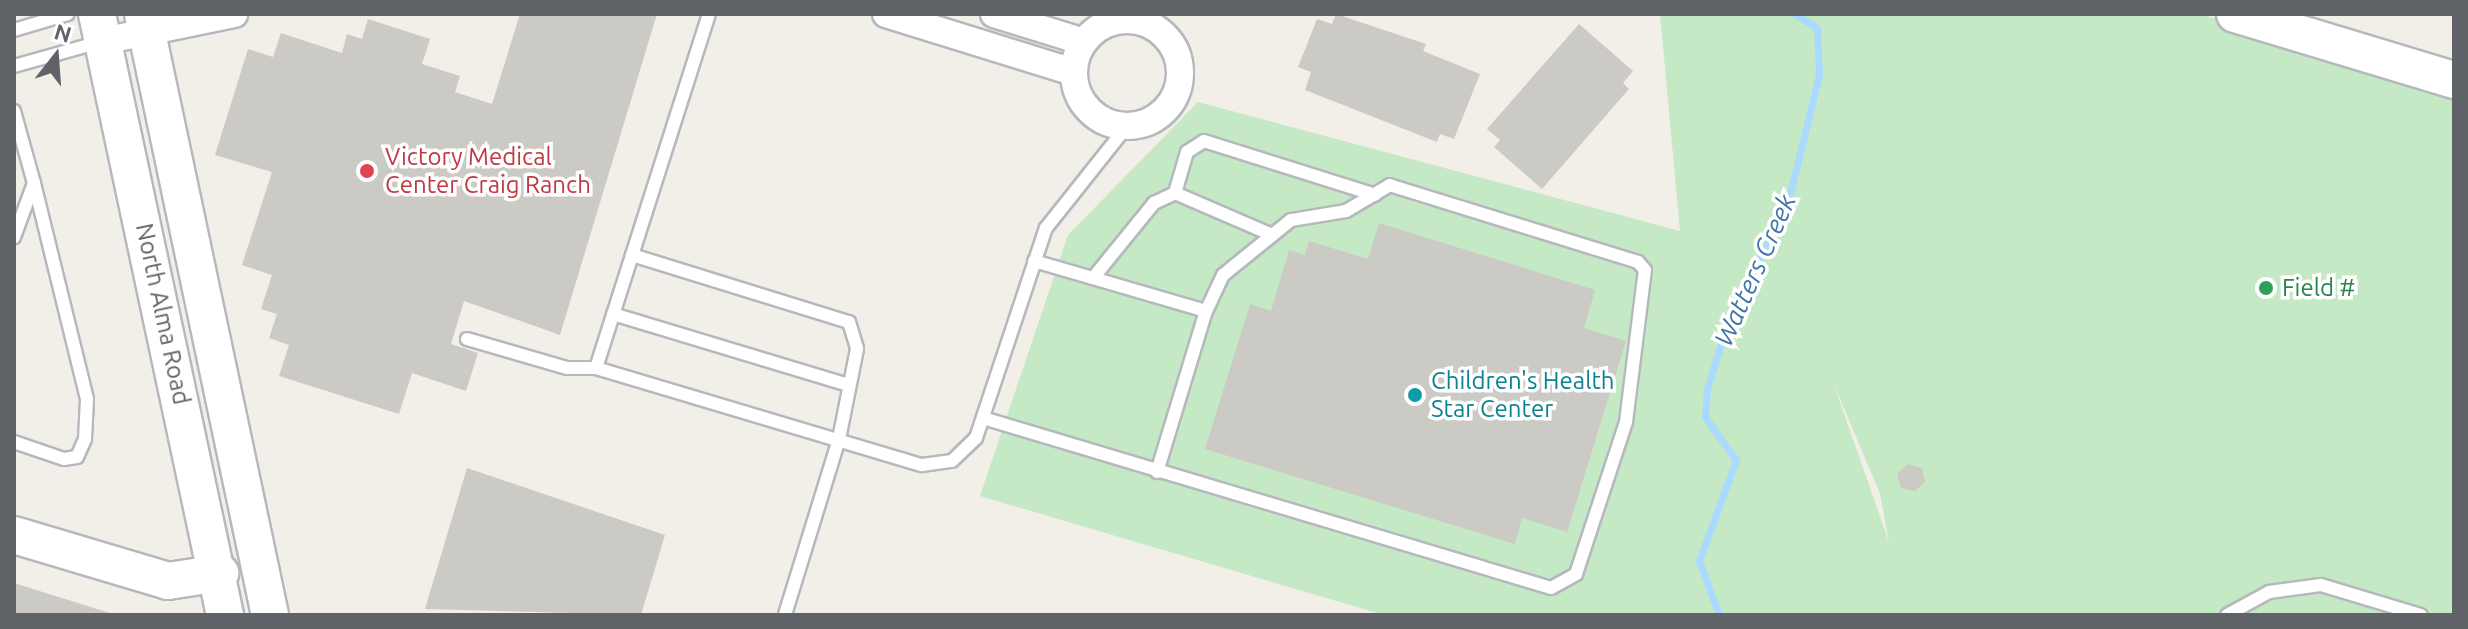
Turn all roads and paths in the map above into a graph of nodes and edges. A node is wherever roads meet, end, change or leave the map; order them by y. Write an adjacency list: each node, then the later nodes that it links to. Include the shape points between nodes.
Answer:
1 (68, 14): 11 (lane)
2 (234, 14): 9 (street)
3 (709, 14): 23 (lane)
4 (886, 14): 14 (street)
5 (994, 14): 12 (street)
6 (2235, 14): 15 (main road)
7 (1128, 17): 8 (street); 12 (street, via 1108,22)
8 (1162, 22): 17 (street, via 1176,52 1179,85 1163,112)
9 (145, 23): 10 (street); 38 (main road, North Alma Road)
10 (100, 28): 13 (lane); 36 (main road, North Alma Road)
11 (14, 30)
12 (1084, 42): 14 (street)
13 (14, 66)
14 (1073, 72): 17 (street, via 1085,107)
15 (2454, 80)
16 (14, 111): 18 (lane)
17 (1127, 126): 24 (lane, via 1046,228)
18 (34, 183): 22 (lane); 33 (lane, via 87,399 85,439 77,457 64,459)
19 (1175, 193): 20 (lane, via 1187,152 1204,141); 21 (lane); 25 (lane, via 1154,203)
20 (1375, 195): 21 (lane, via 1346,211 1291,220); 34 (lane, via 1390,185 1645,270 1626,422 1576,574 1551,588 1530,586)
21 (1272, 235): 26 (lane, via 1223,275)
22 (14, 237)
23 (632, 255): 27 (lane); 30 (lane, via 849,322 857,349)
24 (1034, 261): 25 (lane); 31 (lane)
25 (1093, 278): 26 (lane)
26 (1206, 311): 34 (lane)
27 (613, 314): 29 (lane); 30 (lane)
28 (467, 339): 29 (lane, via 567,368)
29 (596, 368): 32 (lane)
30 (848, 385): 32 (lane)
31 (983, 418): 32 (lane, via 976,438 952,461 922,465); 34 (lane)
32 (839, 439): 39 (lane)
33 (14, 442)
34 (1157, 472)
35 (14, 535): 36 (main road, via 168,581)
36 (220, 573): 37 (main road, North Alma Road)
37 (225, 615)
38 (270, 615)
39 (785, 615)
40 (2227, 615): 41 (lane, via 2269,592 2321,585)
41 (2421, 615)

